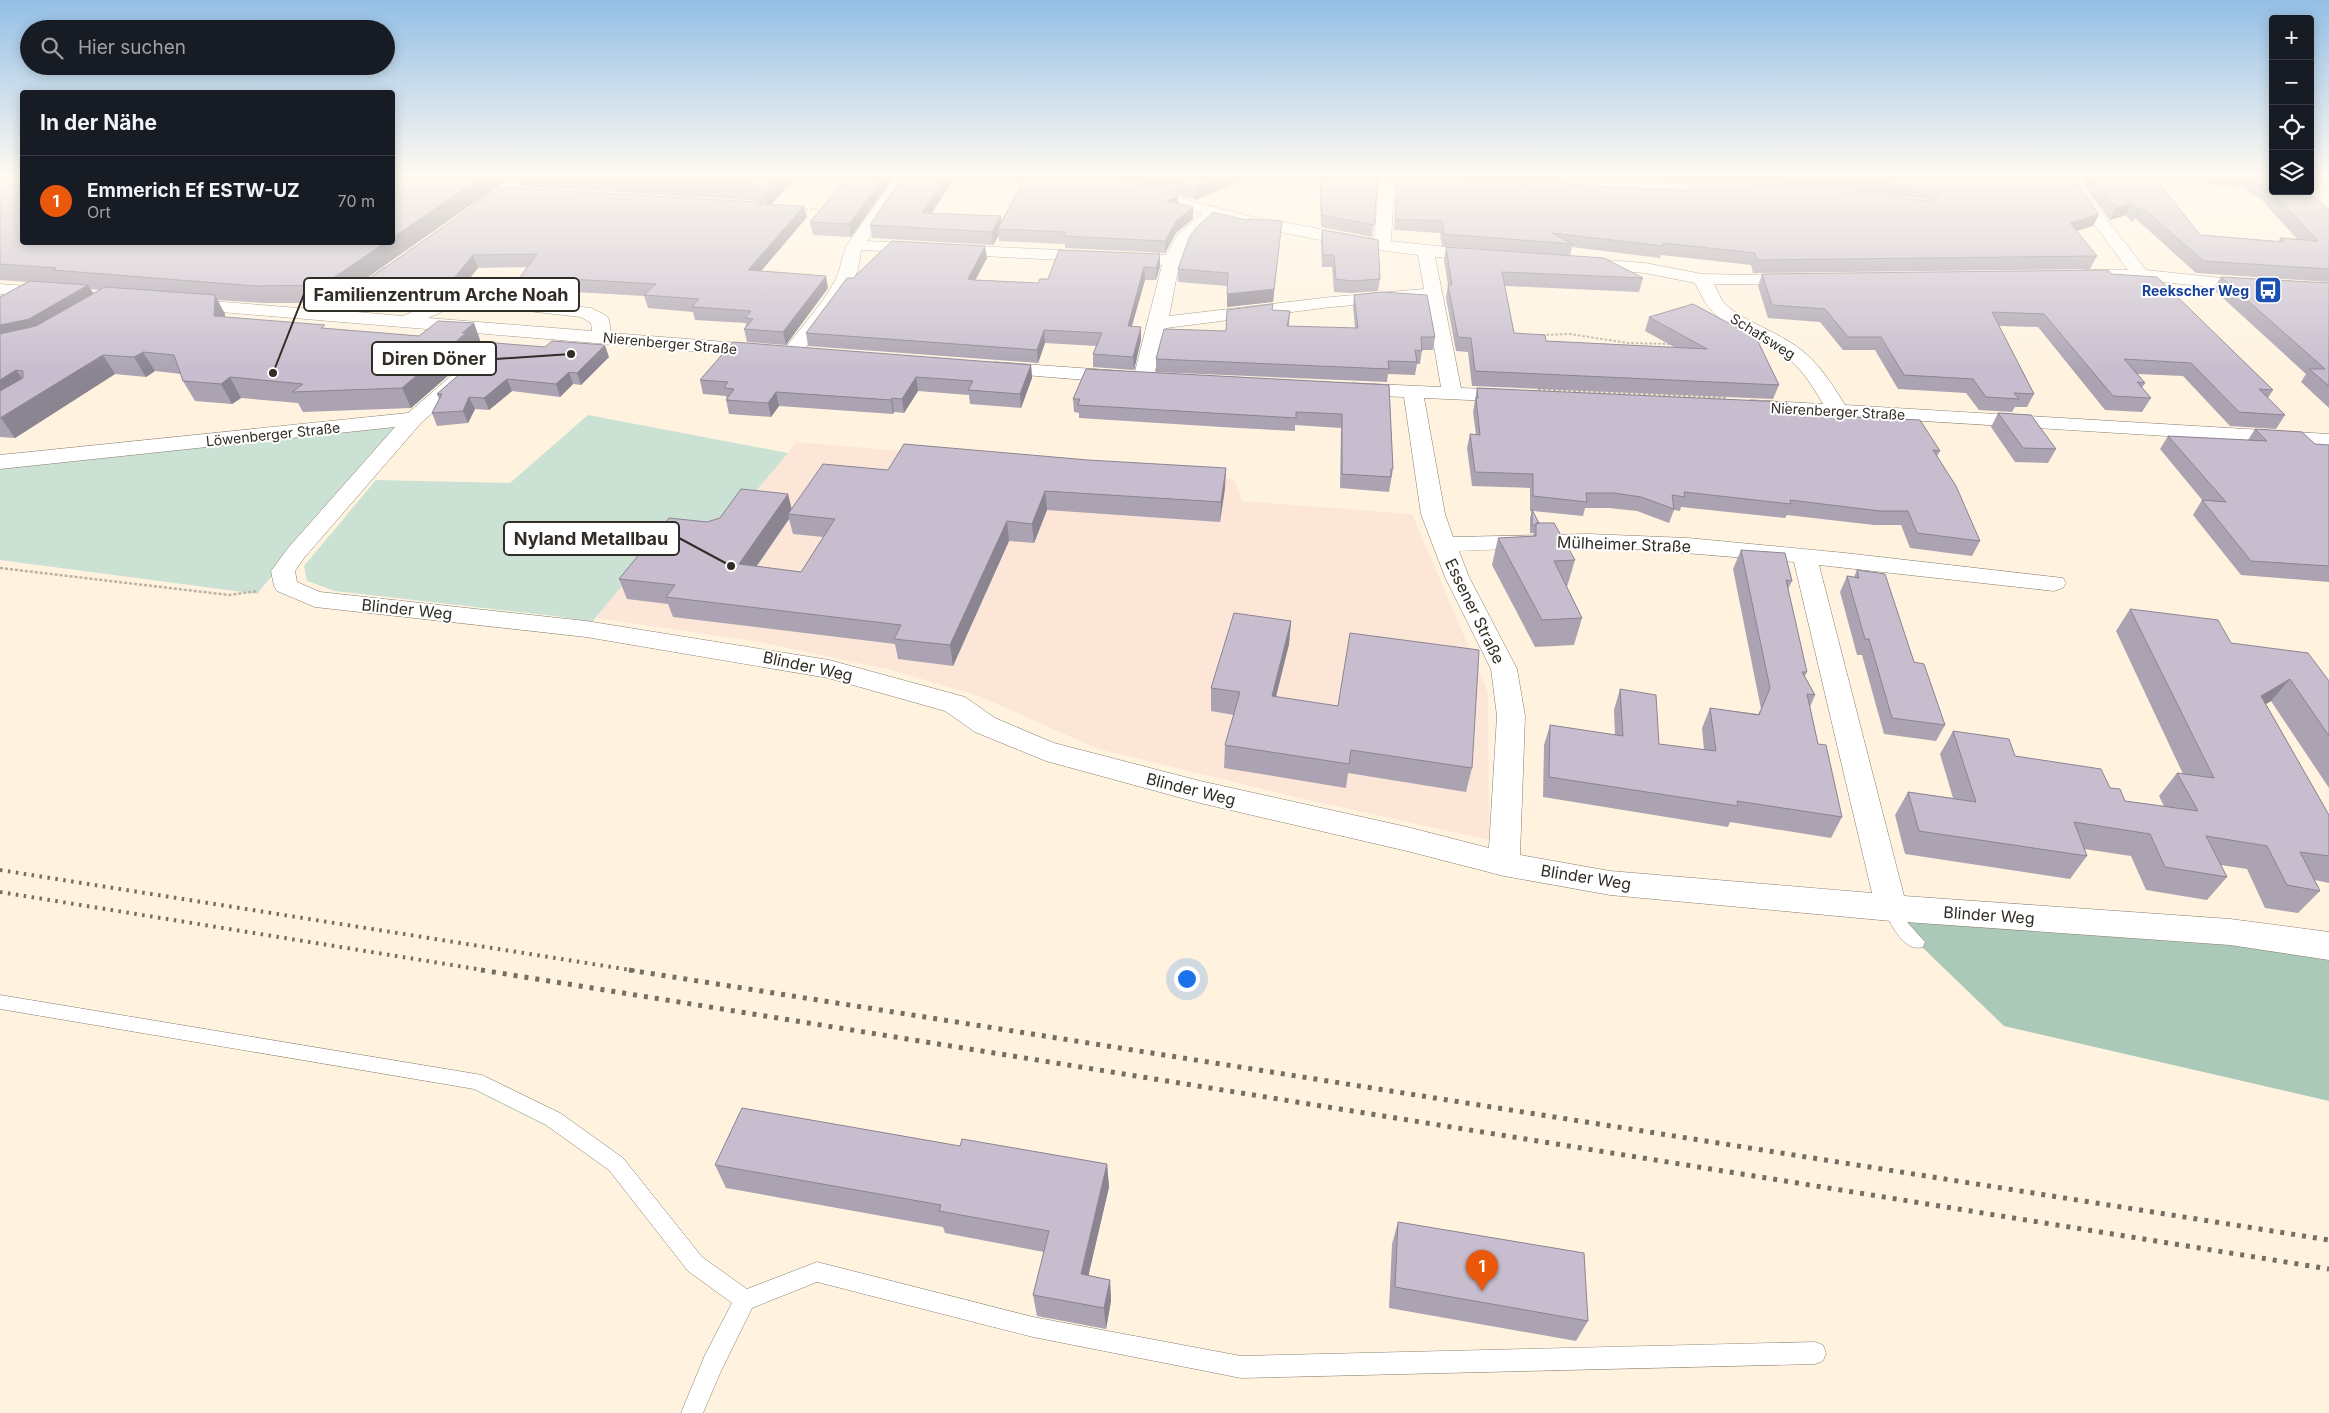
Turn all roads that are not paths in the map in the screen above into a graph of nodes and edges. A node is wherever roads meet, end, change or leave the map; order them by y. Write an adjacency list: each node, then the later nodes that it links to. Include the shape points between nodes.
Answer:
1 (858, 240): 6 (street)
2 (1183, 240): 10 (street)
3 (1351, 240): 7 (street)
4 (1383, 240): 7 (street)
5 (2114, 240): 14 (street)
6 (855, 245): 10 (street); 27 (street, via 849,257 850,270 841,286)
7 (1382, 246): 8 (street)
8 (1426, 252): 9 (street); 19 (street)
9 (1496, 257)
10 (1172, 260): 24 (street)
11 (1565, 262): 15 (street, via 1645,268)
12 (401, 264): 22 (street)
13 (2072, 275): 14 (street)
14 (2141, 275): 18 (street)
15 (1702, 279): 16 (street); 35 (street, Schafsweg, via 1717,305 1740,325 1766,336 1798,357 1817,377)
16 (1811, 280)
17 (0, 289): 20 (street)
18 (2329, 289)
19 (1434, 293): 24 (street); 33 (street)
20 (66, 294)
21 (166, 303): 22 (street, Nierenberger Straße)
22 (327, 316): 23 (street, Nierenberger Straße)
23 (406, 322): 25 (street, Nierenberger Straße); 26 (street, via 453,303 492,303 585,312 600,320)
24 (1158, 323): 29 (street, via 1153,380)
25 (513, 331): 26 (street, Nierenberger Straße); 36 (street)
26 (602, 338): 27 (street, Nierenberger Straße)
27 (792, 353): 28 (street, Nierenberger Straße)
28 (811, 355)
29 (973, 366)
30 (1336, 388): 31 (street)
31 (1413, 392): 33 (street); 39 (street, Essener Straße, via 1433,514)
32 (1534, 393): 33 (street)
33 (1452, 394)
34 (1728, 402): 35 (street, Nierenberger Straße)
35 (1837, 410): 37 (street, Nierenberger Straße)
36 (414, 419): 38 (street, Löwenberger Straße); 42 (street, Blinder Weg, via 296,553 283,571 286,586 315,599 596,631 829,669 955,704 985,725 1046,751 1200,792)
37 (2329, 440)
38 (0, 462)
39 (1444, 544): 40 (street, Mülheimer Straße, via 1634,542); 42 (street, Essener Straße, via 1457,577 1504,669 1511,716)
40 (1805, 557): 41 (street, Mülheimer Straße); 43 (street)
41 (2054, 584)
42 (1504, 864): 43 (street, Blinder Weg, via 1610,883)
43 (1891, 908): 44 (lane, via 1901,927); 45 (street, Blinder Weg, via 2230,932)
44 (1917, 942)
45 (2329, 946)
46 (0, 1002): 47 (lane, via 476,1081 553,1119 616,1164 694,1264)
47 (745, 1300): 48 (lane, via 817,1272 1033,1327 1241,1367); 49 (lane)
48 (1814, 1353)
49 (692, 1413)

